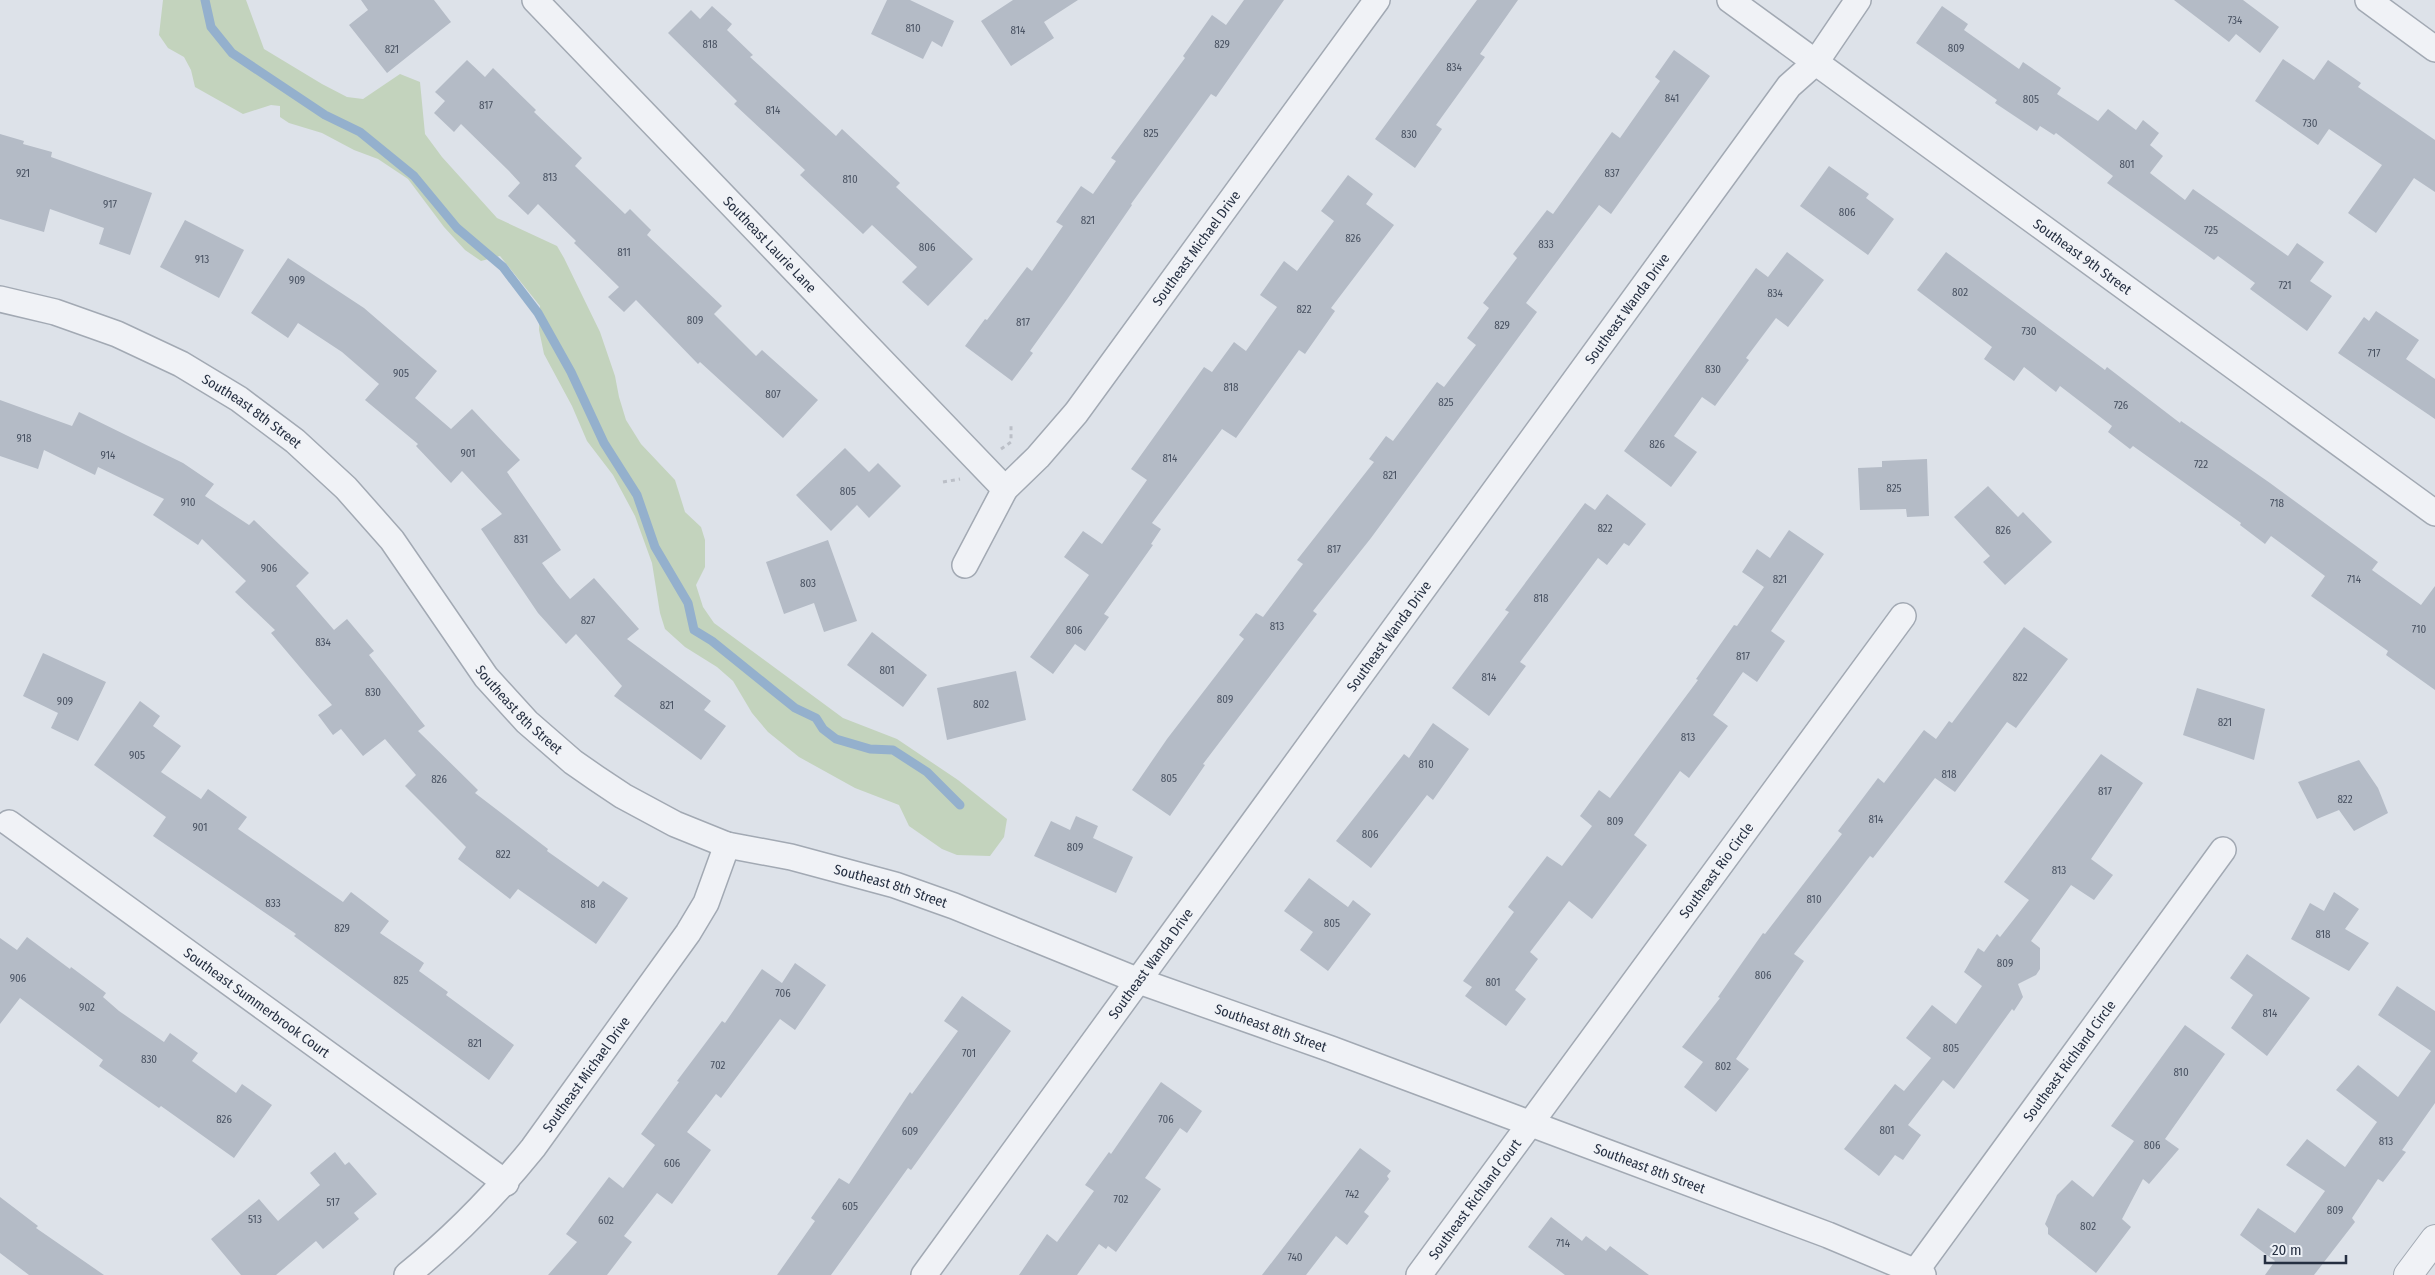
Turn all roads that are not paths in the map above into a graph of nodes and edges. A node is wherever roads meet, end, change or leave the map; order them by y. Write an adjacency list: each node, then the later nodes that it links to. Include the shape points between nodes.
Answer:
1 (535, 0): 9 (street, Southeast Laurie Lane)
2 (1377, 0): 9 (street, Southeast Michael Drive, via 1076,413)
3 (1730, 0): 7 (street, Southeast 9th Street)
4 (1858, 0): 7 (street, Southeast Wanda Drive)
5 (2368, 0): 6 (street)
6 (2435, 49)
7 (1816, 62): 10 (street, Southeast 9th Street); 16 (street, Southeast Wanda Drive, via 1789,86)
8 (0, 299): 14 (street, Southeast 8th Street, via 55,312 117,334 181,364 295,441 346,488 385,533 486,677 527,722 573,762 623,796 675,824)
9 (1005, 489): 11 (street, Southeast Michael Drive)
10 (2435, 513)
11 (964, 565)
12 (1903, 616): 17 (street, Southeast Rio Circle)
13 (10, 823): 18 (street, Southeast Summerbrook Court)
14 (727, 845): 16 (street, Southeast 8th Street, via 791,857 894,885); 18 (street, Southeast Michael Drive, via 706,903 688,933)
15 (2223, 850): 20 (street, Southeast Richland Circle)
16 (1139, 981): 17 (street, Southeast 8th Street); 22 (street, Southeast Wanda Drive)
17 (1529, 1124): 20 (street, Southeast 8th Street, via 1828,1235); 23 (street, Southeast Richland Court)
18 (506, 1183): 21 (street, Southeast Michael Drive, via 473,1218)
19 (2435, 1239): 24 (street)
20 (1917, 1274)
21 (407, 1275)
22 (924, 1275)
23 (1419, 1275)
24 (2408, 1275)

